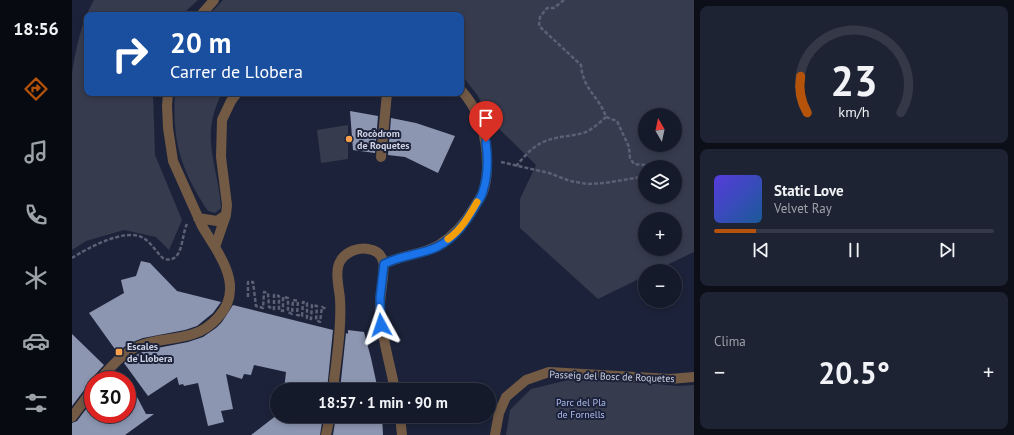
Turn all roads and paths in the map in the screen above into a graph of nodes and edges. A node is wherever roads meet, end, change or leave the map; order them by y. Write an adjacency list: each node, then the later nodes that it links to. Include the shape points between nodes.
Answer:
1 (214, 0): 3 (street)
2 (564, 0): 8 (path, via 554,8 547,8 540,16 539,26 581,66 582,76)
3 (204, 12)
4 (464, 93): 10 (street, via 480,118)
5 (168, 96): 15 (street, via 168,128 173,161)
6 (234, 96): 14 (street, via 222,120 221,157)
7 (387, 96): 9 (street)
8 (606, 117): 11 (path, via 617,121 629,147 630,158 634,164); 12 (path, via 590,130 552,138 539,144)
9 (381, 157)
10 (487, 161): 12 (path); 18 (street, via 483,193 466,222 454,235 438,246)
11 (638, 164)
12 (516, 166): 13 (path, via 587,184)
13 (638, 178)
14 (226, 215): 15 (street, via 217,221); 16 (street)
15 (198, 218): 16 (street); 17 (path, via 187,224 178,255 172,259 164,259 145,239 134,235 112,239)
16 (215, 247): 21 (street, via 229,277 230,290 228,302 214,322 192,334 139,346)
17 (72, 258)
18 (384, 264): 23 (street, via 379,253 364,248 352,251 340,260 337,274 340,314); 24 (street, via 380,298 381,325)
19 (248, 297): 20 (path, via 248,282 253,282 256,306 263,308 264,292 268,293 268,307 274,309 274,295 279,296 279,310 283,311 283,297 288,298 288,312 292,314 293,300 298,301 297,315 302,316 303,302 307,303 306,318 311,319 312,305 317,306 316,320 320,322 322,307)
20 (326, 308)
21 (107, 371)
22 (694, 377): 31 (street, Passeig del Bosc de Roquetes, via 670,379 549,372 526,380 506,397 499,413)
23 (334, 383)
24 (393, 383)
25 (84, 401): 26 (street)
26 (72, 416)
27 (329, 423): 29 (street)
28 (401, 423): 30 (street)
29 (326, 435)
30 (402, 435)
31 (495, 435)

